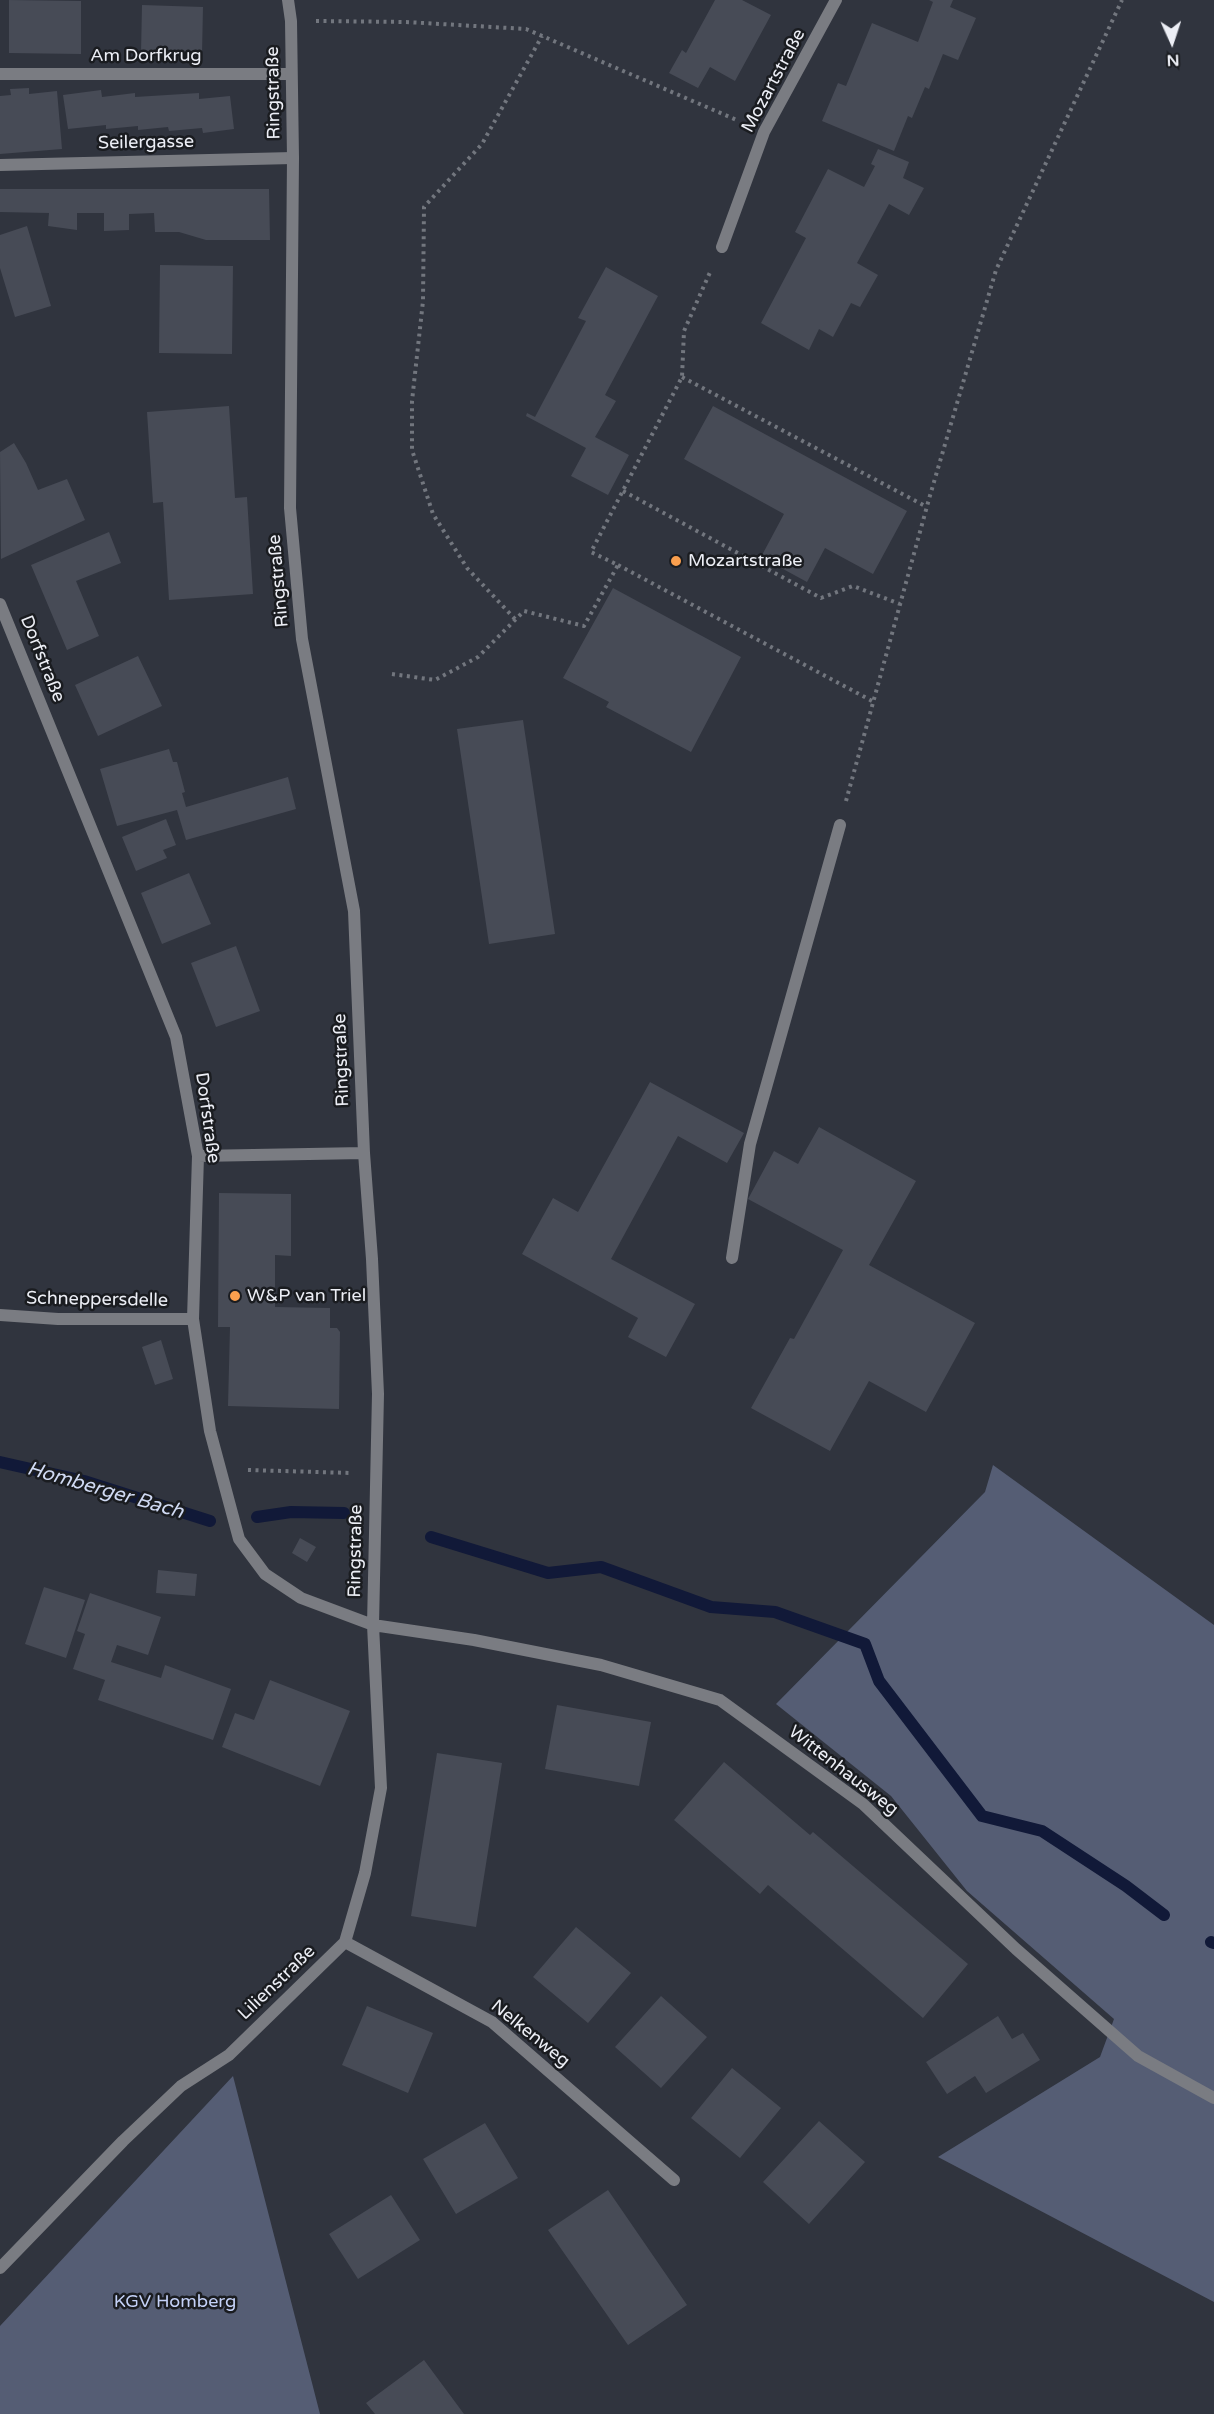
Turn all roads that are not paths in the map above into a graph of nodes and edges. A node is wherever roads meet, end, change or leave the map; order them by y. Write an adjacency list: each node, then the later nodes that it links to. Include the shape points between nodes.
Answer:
1 (288, 0): 4 (street, Ringstraße)
2 (836, 0): 7 (street, Mozartstraße, via 764,132)
3 (0, 74): 4 (street, Am Dorfkrug)
4 (291, 74): 5 (street, Ringstraße)
5 (293, 158): 6 (street, Seilergasse); 10 (street, Ringstraße, via 290,508 302,639 354,911)
6 (0, 165)
7 (722, 247)
8 (0, 604): 11 (street, Dorfstraße, via 176,1037)
9 (840, 825): 12 (street, via 750,1144)
10 (364, 1153): 11 (street); 15 (street, Ringstraße, via 378,1394)
11 (198, 1156): 14 (street, Dorfstraße)
12 (732, 1258)
13 (0, 1315): 14 (street, Schneppersdelle)
14 (192, 1319): 15 (street, Dorfstraße, via 210,1431 239,1539 266,1574 301,1598)
15 (373, 1625): 16 (street, Lilienstraße, via 381,1788 365,1873); 17 (street, Wittenhausweg, via 601,1665 720,1700 863,1804 1016,1949 1138,2056)
16 (345, 1942): 18 (street, Nelkenweg, via 492,2022); 19 (street, Lilienstraße, via 230,2055 181,2086)
17 (1214, 2098)
18 (674, 2180)
19 (0, 2268)

